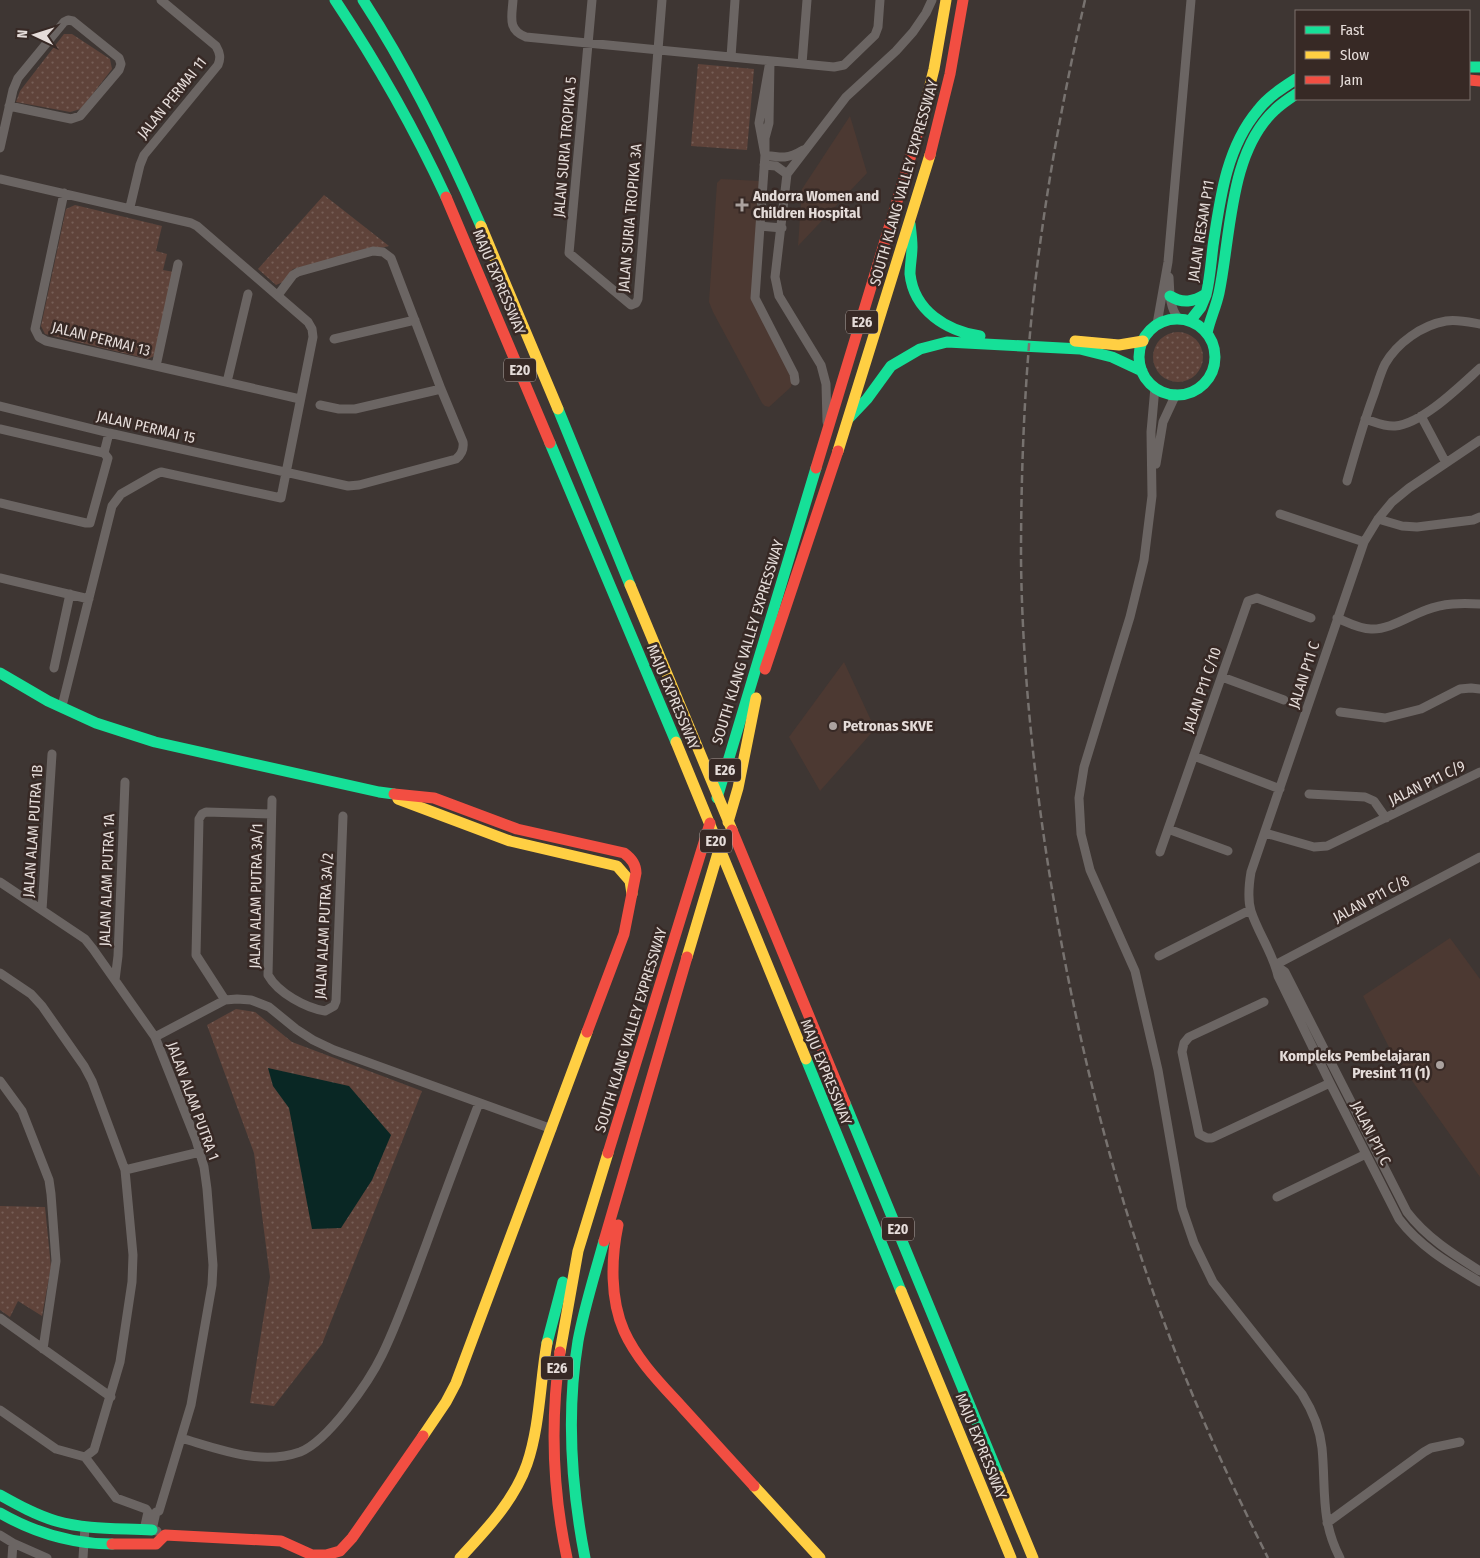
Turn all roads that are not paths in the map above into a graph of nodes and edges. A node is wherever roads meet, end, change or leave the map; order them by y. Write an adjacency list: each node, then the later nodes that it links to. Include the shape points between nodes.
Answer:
1 (162, 0): 29 (street, JALAN PERMAI 11, via 216,46 220,61 144,155)
2 (335, 0): 160 (main road, MAJU EXPRESSWAY / E20, via 394,93 426,150 448,200 680,752)
3 (363, 0): 161 (main road, MAJU EXPRESSWAY / E20, via 391,43 450,155 505,282)
4 (514, 0): 14 (street, via 512,24 519,35)
5 (592, 0): 14 (street, JALAN SURIA TROPIKA 5)
6 (662, 0): 15 (street)
7 (735, 0): 16 (street)
8 (807, 0): 18 (street)
9 (880, 0): 18 (street, via 875,35 844,65)
10 (932, 0): 23 (street, via 913,32 846,97)
11 (946, 0): 64 (main road, SOUTH KLANG VALLEY EXPRESSWAY / E26, via 915,147)
12 (964, 0): 30 (main road, SOUTH KLANG VALLEY EXPRESSWAY / E26, via 942,112)
13 (1191, 0): 34 (street)
14 (588, 43): 15 (street); 33 (street, JALAN SURIA TROPIKA 5)
15 (658, 50): 16 (street); 33 (street, JALAN SURIA TROPIKA 3A, via 636,303 631,305)
16 (731, 57): 17 (street)
17 (770, 61): 18 (street); 24 (street, via 759,123)
18 (802, 64)
19 (1295, 80): 37 (main road, JALAN RESAM P11, via 1255,111 1234,148 1218,206)
20 (1295, 95): 45 (main road, JALAN RESAM P11, via 1266,120 1246,154 1232,208 1219,295)
21 (10, 106): 21 (street, via 76,118 119,70 119,58 68,20 18,78); 22 (street)
22 (0, 148)
23 (808, 148): 24 (street, via 790,157); 26 (street)
24 (765, 155): 25 (street)
25 (764, 165): 26 (street, via 776,166); 31 (street)
26 (787, 174): 32 (street)
27 (0, 179): 28 (street)
28 (64, 193): 29 (street); 50 (street, JALAN PERMAI 13, via 36,329 39,337)
29 (130, 207): 38 (street, via 197,226)
30 (909, 222): 47 (main road, via 913,250 911,278 917,298 944,327); 62 (main road, SOUTH KLANG VALLEY EXPRESSWAY / E26)
31 (760, 226): 32 (street); 54 (street, via 754,298 794,374)
32 (782, 228): 64 (street, via 776,287 821,365 826,384)
33 (569, 254)
34 (1168, 262): 39 (street); 43 (street)
35 (178, 264): 50 (street)
36 (248, 294): 53 (street)
37 (1206, 294): 39 (main road, via 1189,302 1179,302); 42 (main road, JALAN RESAM P11, via 1203,304)
38 (278, 295): 41 (street, via 298,272 379,251 391,258); 58 (street, via 312,329)
39 (1170, 296): 40 (street, via 1172,310)
40 (1178, 318): 42 (main road); 43 (main road)
41 (415, 320): 46 (street); 56 (street)
42 (1190, 321): 45 (main road)
43 (1158, 324): 48 (main road)
44 (1480, 324): 63 (street, via 1446,321 1418,331 1404,342 1386,364)
45 (1207, 333): 57 (main road, via 1215,353 1211,374 1196,389)
46 (334, 339)
47 (971, 339): 49 (main road); 62 (main road, via 920,348 906,356 891,366)
48 (1143, 341): 49 (main road); 52 (main road)
49 (1081, 345): 52 (main road)
50 (156, 366): 53 (street, JALAN PERMAI 13)
51 (1480, 368): 61 (street)
52 (1142, 371): 55 (main road)
53 (227, 382): 58 (street, JALAN PERMAI 13)
54 (795, 382)
55 (1155, 387): 57 (main road); 71 (street, via 1151,432)
56 (441, 388): 59 (street, via 355,410); 70 (street, JALAN PERMAI 15, via 463,442 462,452 456,459 348,486)
57 (1176, 394): 71 (street, via 1163,422)
58 (300, 399): 70 (street)
59 (320, 405)
60 (0, 406): 66 (street, JALAN PERMAI 15)
61 (1421, 416): 63 (street, via 1393,426); 69 (street)
62 (849, 418): 130 (main road, SOUTH KLANG VALLEY EXPRESSWAY / E26, via 757,695 738,788)
63 (1365, 419): 72 (street)
64 (828, 428): 133 (main road, SOUTH KLANG VALLEY EXPRESSWAY / E26)
65 (0, 429): 68 (street)
66 (109, 433): 68 (street); 70 (street, JALAN PERMAI 15)
67 (1480, 440): 69 (street, JALAN P11 C)
68 (104, 453): 73 (street, via 108,458 90,523)
69 (1446, 464): 76 (street, JALAN P11 C, via 1409,488)
70 (286, 472): 80 (street, via 281,498 166,472 156,474 122,494 112,506)
71 (1153, 481): 145 (street, via 1144,560 1084,767 1078,798 1081,834 1090,870 1135,971 1158,1070 1182,1208 1194,1243 1213,1282 1309,1404 1322,1447)
72 (1347, 481)
73 (0, 504)
74 (1280, 514): 77 (street)
75 (1480, 517): 76 (street, via 1416,527)
76 (1378, 519): 77 (street, JALAN P11 C)
77 (1364, 542): 83 (street, JALAN P11 C)
78 (0, 578): 79 (street)
79 (70, 594): 80 (street); 84 (street)
80 (89, 599): 89 (street)
81 (1480, 604): 83 (street, via 1440,606 1370,630)
82 (1311, 618): 86 (street, JALAN P11 C/10, via 1257,598 1248,601)
83 (1337, 618): 95 (street, JALAN P11 C)
84 (54, 668)
85 (0, 673): 89 (main road)
86 (1222, 677): 88 (street); 92 (street, JALAN P11 C/10)
87 (1480, 689): 90 (street, via 1460,689 1421,709 1384,718)
88 (1284, 700)
89 (62, 706): 96 (main road, via 96,723 155,742)
90 (1340, 712)
91 (52, 754): 114 (street, JALAN ALAM PUTRA 1B)
92 (1194, 756): 95 (street); 105 (street, JALAN P11 C/10)
93 (1480, 772): 104 (street, JALAN P11 C/9)
94 (125, 782): 119 (street, JALAN ALAM PUTRA 1A)
95 (1280, 789): 106 (street, JALAN P11 C)
96 (379, 792): 98 (main road); 101 (main road)
97 (1309, 794): 104 (street, JALAN P11 C/9, via 1365,797 1374,801)
98 (425, 797): 101 (main road, via 440,806); 102 (main road, via 444,800)
99 (272, 800): 100 (street, JALAN ALAM PUTRA 3A/1)
100 (271, 814): 120 (street, via 206,812 199,819 196,955); 122 (street, JALAN ALAM PUTRA 3A/1, via 268,975 276,985)
101 (439, 814): 102 (main road, via 452,810); 110 (main road, via 510,841)
102 (477, 814): 107 (main road)
103 (343, 816): 122 (street, JALAN ALAM PUTRA 3A/2, via 336,1001 325,1011)
104 (1386, 818): 106 (street, JALAN P11 C/9, via 1314,848)
105 (1168, 829): 108 (street); 109 (street, JALAN P11 C/10)
106 (1265, 833): 115 (street, JALAN P11 C, via 1251,872)
107 (550, 837): 110 (main road, via 560,845); 113 (main road, via 630,857 637,878)
108 (1228, 851)
109 (1160, 852)
110 (559, 853): 113 (main road, via 616,866 630,881)
111 (1480, 857): 117 (street, JALAN P11 C/8)
112 (0, 882): 114 (street, JALAN ALAM PUTRA 1)
113 (632, 894): 127 (main road, via 624,934)
114 (42, 910): 119 (street, JALAN ALAM PUTRA 1, via 85,940)
115 (1250, 910): 116 (street); 117 (street, JALAN P11 C)
116 (1159, 956)
117 (1275, 965): 125 (street, JALAN P11 C); 134 (street, JALAN P11 C, via 1285,972 1407,1212 1446,1250)
118 (0, 973): 131 (street, via 31,994 42,1006 84,1066)
119 (115, 980): 123 (street, JALAN ALAM PUTRA 1)
120 (225, 1000): 123 (street); 126 (street, via 261,1003 327,1047)
121 (1264, 1002): 125 (street, via 1189,1037 1184,1043 1182,1052 1199,1134 1212,1138)
122 (305, 1006)
123 (155, 1037): 128 (street, JALAN ALAM PUTRA 1)
124 (0, 1081): 137 (street, via 22,1111 49,1180 56,1261)
125 (1330, 1083): 129 (street, JALAN P11 C)
126 (479, 1103): 127 (street); 140 (street, via 382,1356 339,1419 301,1452 283,1456 260,1458 234,1454)
127 (552, 1129): 147 (main road, via 456,1383 369,1514 340,1551 312,1555 280,1541)
128 (200, 1152): 131 (street); 140 (street, JALAN ALAM PUTRA 1, via 208,1189 212,1285 195,1388)
129 (1366, 1154): 132 (street); 135 (street, JALAN P11 C, via 1399,1218 1414,1238)
130 (627, 1160): 149 (main road, SOUTH KLANG VALLEY EXPRESSWAY / E26, via 584,1313 574,1364 571,1461); 159 (main road, via 626,1190 614,1242 616,1298 623,1330 639,1359)
131 (125, 1170): 138 (street, via 133,1255 132,1282 120,1362)
132 (1277, 1197)
133 (578, 1252): 155 (main road, via 567,1270 555,1306 534,1438 523,1474 497,1518); 156 (main road, SOUTH KLANG VALLEY EXPRESSWAY / E26, via 561,1339 552,1422 554,1487)
134 (1480, 1271)
135 (1480, 1282)
136 (0, 1318): 137 (street)
137 (43, 1349): 138 (street)
138 (111, 1397): 142 (street, via 94,1450)
139 (0, 1410): 142 (street, via 56,1449)
140 (181, 1438): 147 (street, JALAN ALAM PUTRA 1, via 159,1511 156,1512)
141 (1460, 1442): 145 (street, via 1424,1452)
142 (85, 1457): 147 (street, via 116,1498 146,1509)
143 (0, 1496): 146 (main road, via 44,1517)
144 (0, 1513): 151 (main road, via 38,1531)
145 (1327, 1523): 162 (street)
146 (86, 1527): 147 (main road); 151 (street)
147 (154, 1531): 151 (main road, via 156,1544)
148 (0, 1535): 150 (street)
149 (581, 1538): 157 (main road, SOUTH KLANG VALLEY EXPRESSWAY / E26); 158 (main road)
150 (13, 1543): 152 (street); 153 (street)
151 (84, 1543): 154 (street)
152 (12, 1558)
153 (47, 1558)
154 (83, 1558)
155 (460, 1558)
156 (567, 1558)
157 (585, 1558)
158 (593, 1558)
159 (820, 1558)
160 (1010, 1558)
161 (1033, 1558)
162 (1340, 1558)

